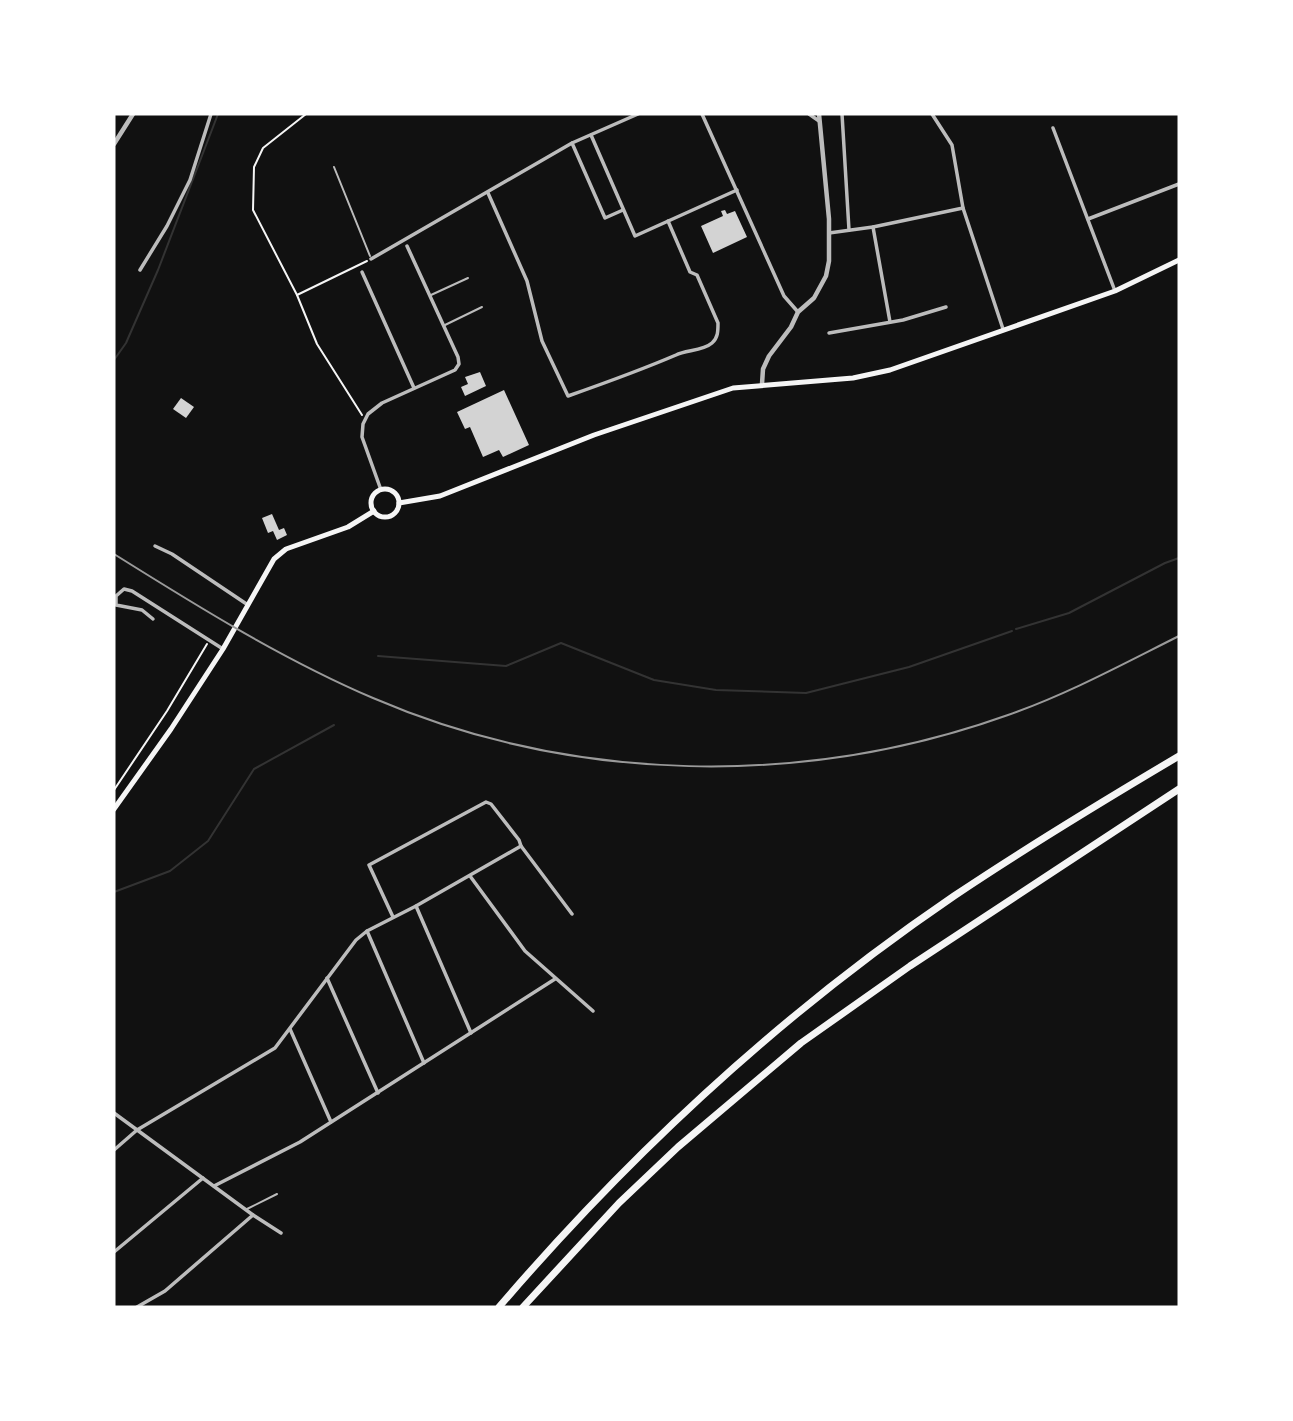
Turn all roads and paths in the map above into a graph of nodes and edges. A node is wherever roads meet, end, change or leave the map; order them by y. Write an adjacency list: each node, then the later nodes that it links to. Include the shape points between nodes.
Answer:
1 (133, 114): 14 (street)
2 (211, 114): 29 (street, via 190,180)
3 (306, 114): 33 (path, via 263,148 253,181 253,210)
4 (638, 114): 12 (street)
5 (702, 114): 17 (street)
6 (809, 114): 10 (street)
7 (820, 114): 10 (street)
8 (842, 114): 24 (street)
9 (932, 114): 19 (street, via 952,145)
10 (819, 121): 25 (street)
11 (1053, 128): 21 (street)
12 (590, 135): 13 (street); 20 (street)
13 (572, 143): 18 (street); 20 (street, via 605,218)
14 (114, 144)
15 (334, 167): 27 (lane)
16 (1179, 184): 21 (street)
17 (737, 190): 22 (street); 37 (street, via 784,296)
18 (488, 193): 22 (street, via 527,281 541,341 568,396 710,346 715,340 718,323); 27 (street)
19 (963, 208): 23 (street); 40 (street)
20 (624, 210): 22 (street, via 635,236)
21 (1088, 219): 32 (street)
22 (668, 221)
23 (873, 227): 24 (street); 38 (street)
24 (849, 230): 25 (street)
25 (830, 233): 37 (street, via 829,261 821,288)
26 (407, 246): 34 (street)
27 (371, 259): 33 (path)
28 (1179, 260): 32 (main road)
29 (140, 270)
30 (362, 272): 43 (street)
31 (468, 278): 34 (lane)
32 (1115, 291): 40 (main road)
33 (297, 295): 44 (path, via 317,344)
34 (430, 296): 39 (street)
35 (482, 307): 39 (lane)
36 (946, 307): 38 (street)
37 (798, 312): 42 (street, via 766,362)
38 (890, 322): 41 (street)
39 (443, 325): 43 (street, via 458,356 458,367)
40 (1003, 330): 42 (main road, via 890,370 853,378)
41 (829, 333)
42 (762, 384): 46 (main road, via 733,388 594,435 440,496)
43 (414, 388): 44 (street, via 376,406)
44 (365, 419): 45 (street, via 362,437)
45 (381, 490): 46 (main road, via 393,492); 47 (main road, via 372,499)
46 (399, 503): 47 (main road, via 390,516)
47 (374, 512): 50 (main road, via 280,553)
48 (155, 546): 50 (street)
49 (116, 605): 51 (street); 52 (street, via 142,610); 53 (street, via 116,596 124,589)
50 (248, 605): 54 (main road)
51 (118, 611)
52 (153, 619)
53 (209, 640): 54 (street); 57 (path)
54 (223, 649): 58 (main road)
55 (1179, 756): 84 (highway, via 953,897 787,1023 654,1142)
56 (1179, 789): 85 (highway, via 910,966 802,1043 678,1147 610,1212)
57 (114, 790)
58 (114, 809)
59 (521, 846): 60 (street); 62 (street); 63 (street, via 486,802 387,854 369,865)
60 (470, 876): 61 (street); 66 (street, via 525,951)
61 (416, 906): 63 (street); 69 (street)
62 (572, 914)
63 (393, 917): 64 (street)
64 (367, 931): 65 (street); 70 (street)
65 (327, 978): 68 (street); 71 (street)
66 (555, 979): 67 (street); 69 (street)
67 (593, 1011)
68 (290, 1029): 73 (street); 74 (street, via 268,1054)
69 (471, 1033): 70 (street)
70 (424, 1063): 71 (street)
71 (378, 1093): 73 (street)
72 (114, 1112): 74 (street)
73 (331, 1122): 77 (street)
74 (137, 1130): 75 (street); 76 (street)
75 (114, 1150)
76 (203, 1178): 77 (street); 82 (street)
77 (214, 1186): 79 (street)
78 (277, 1194): 79 (lane)
79 (246, 1210): 80 (street)
80 (253, 1215): 81 (street); 83 (street, via 165,1291)
81 (281, 1233)
82 (114, 1252)
83 (137, 1307)
84 (499, 1307)
85 (523, 1307)

